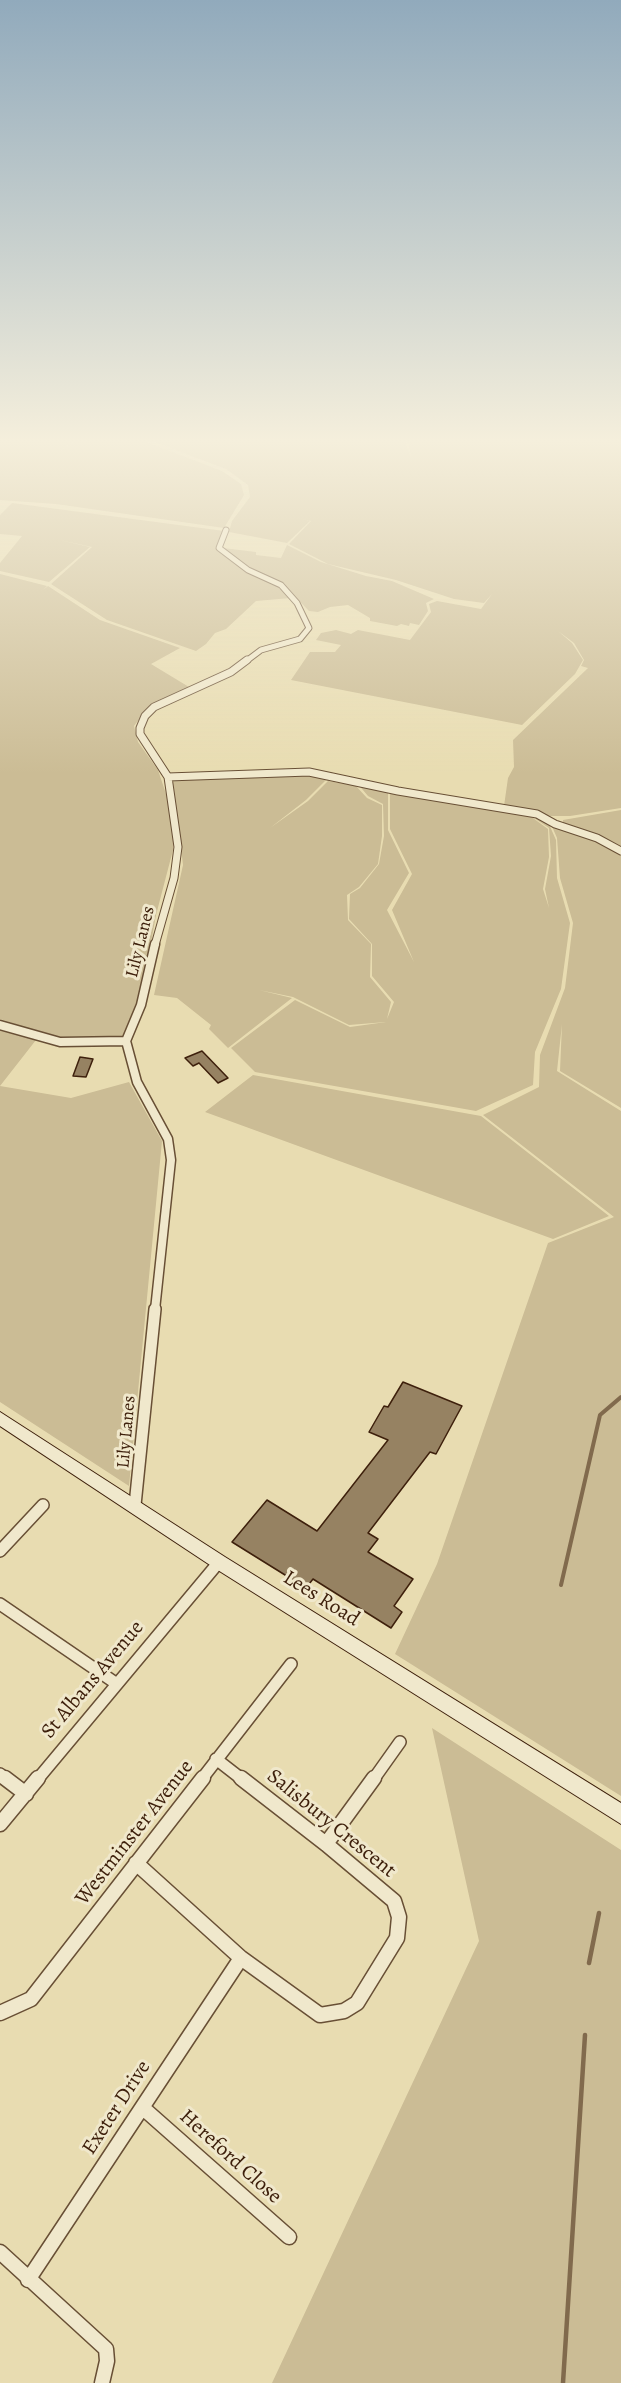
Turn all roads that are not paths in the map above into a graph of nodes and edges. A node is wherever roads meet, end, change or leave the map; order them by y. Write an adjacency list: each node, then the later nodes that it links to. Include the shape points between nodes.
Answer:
1 (225, 552): 2 (street, Lily Lanes, via 248,570 281,585 297,603 309,628 300,639 261,650 231,672 151,710 141,723 140,734)
2 (168, 777): 3 (street, via 309,772 537,814); 5 (street, Lily Lanes, via 178,847 174,878 141,1005)
3 (621, 851)
4 (0, 1025): 5 (street, via 60,1042)
5 (126, 1041): 8 (street, Lily Lanes, via 137,1082 168,1139 171,1160)
6 (0, 1418): 8 (main road, Lees Road)
7 (43, 1505): 9 (street)
8 (135, 1505): 10 (main road, Lees Road)
9 (0, 1551)
10 (219, 1562): 13 (street, St Albans Avenue); 18 (main road, Lees Road)
11 (0, 1604): 13 (street)
12 (291, 1664): 15 (street, Westminster Avenue)
13 (117, 1684): 17 (street, St Albans Avenue)
14 (400, 1742): 20 (street)
15 (216, 1759): 20 (street, Salisbury Crescent); 21 (street, Westminster Avenue)
16 (0, 1774): 17 (street)
17 (26, 1794): 19 (street, St Albans Avenue)
18 (621, 1814)
19 (0, 1824)
20 (326, 1844): 22 (street, Salisbury Crescent, via 394,1901 399,1917 397,1938 357,2003 344,2011 320,2015)
21 (136, 1863): 22 (street, Salisbury Crescent); 23 (street, Westminster Avenue, via 32,1999)
22 (241, 1958): 24 (street, Exeter Drive)
23 (0, 2013)
24 (143, 2108): 25 (street, Hereford Close); 27 (street, Exeter Drive)
25 (289, 2237)
26 (0, 2252): 27 (street)
27 (28, 2280): 28 (street, via 106,2349)
28 (102, 2383)

